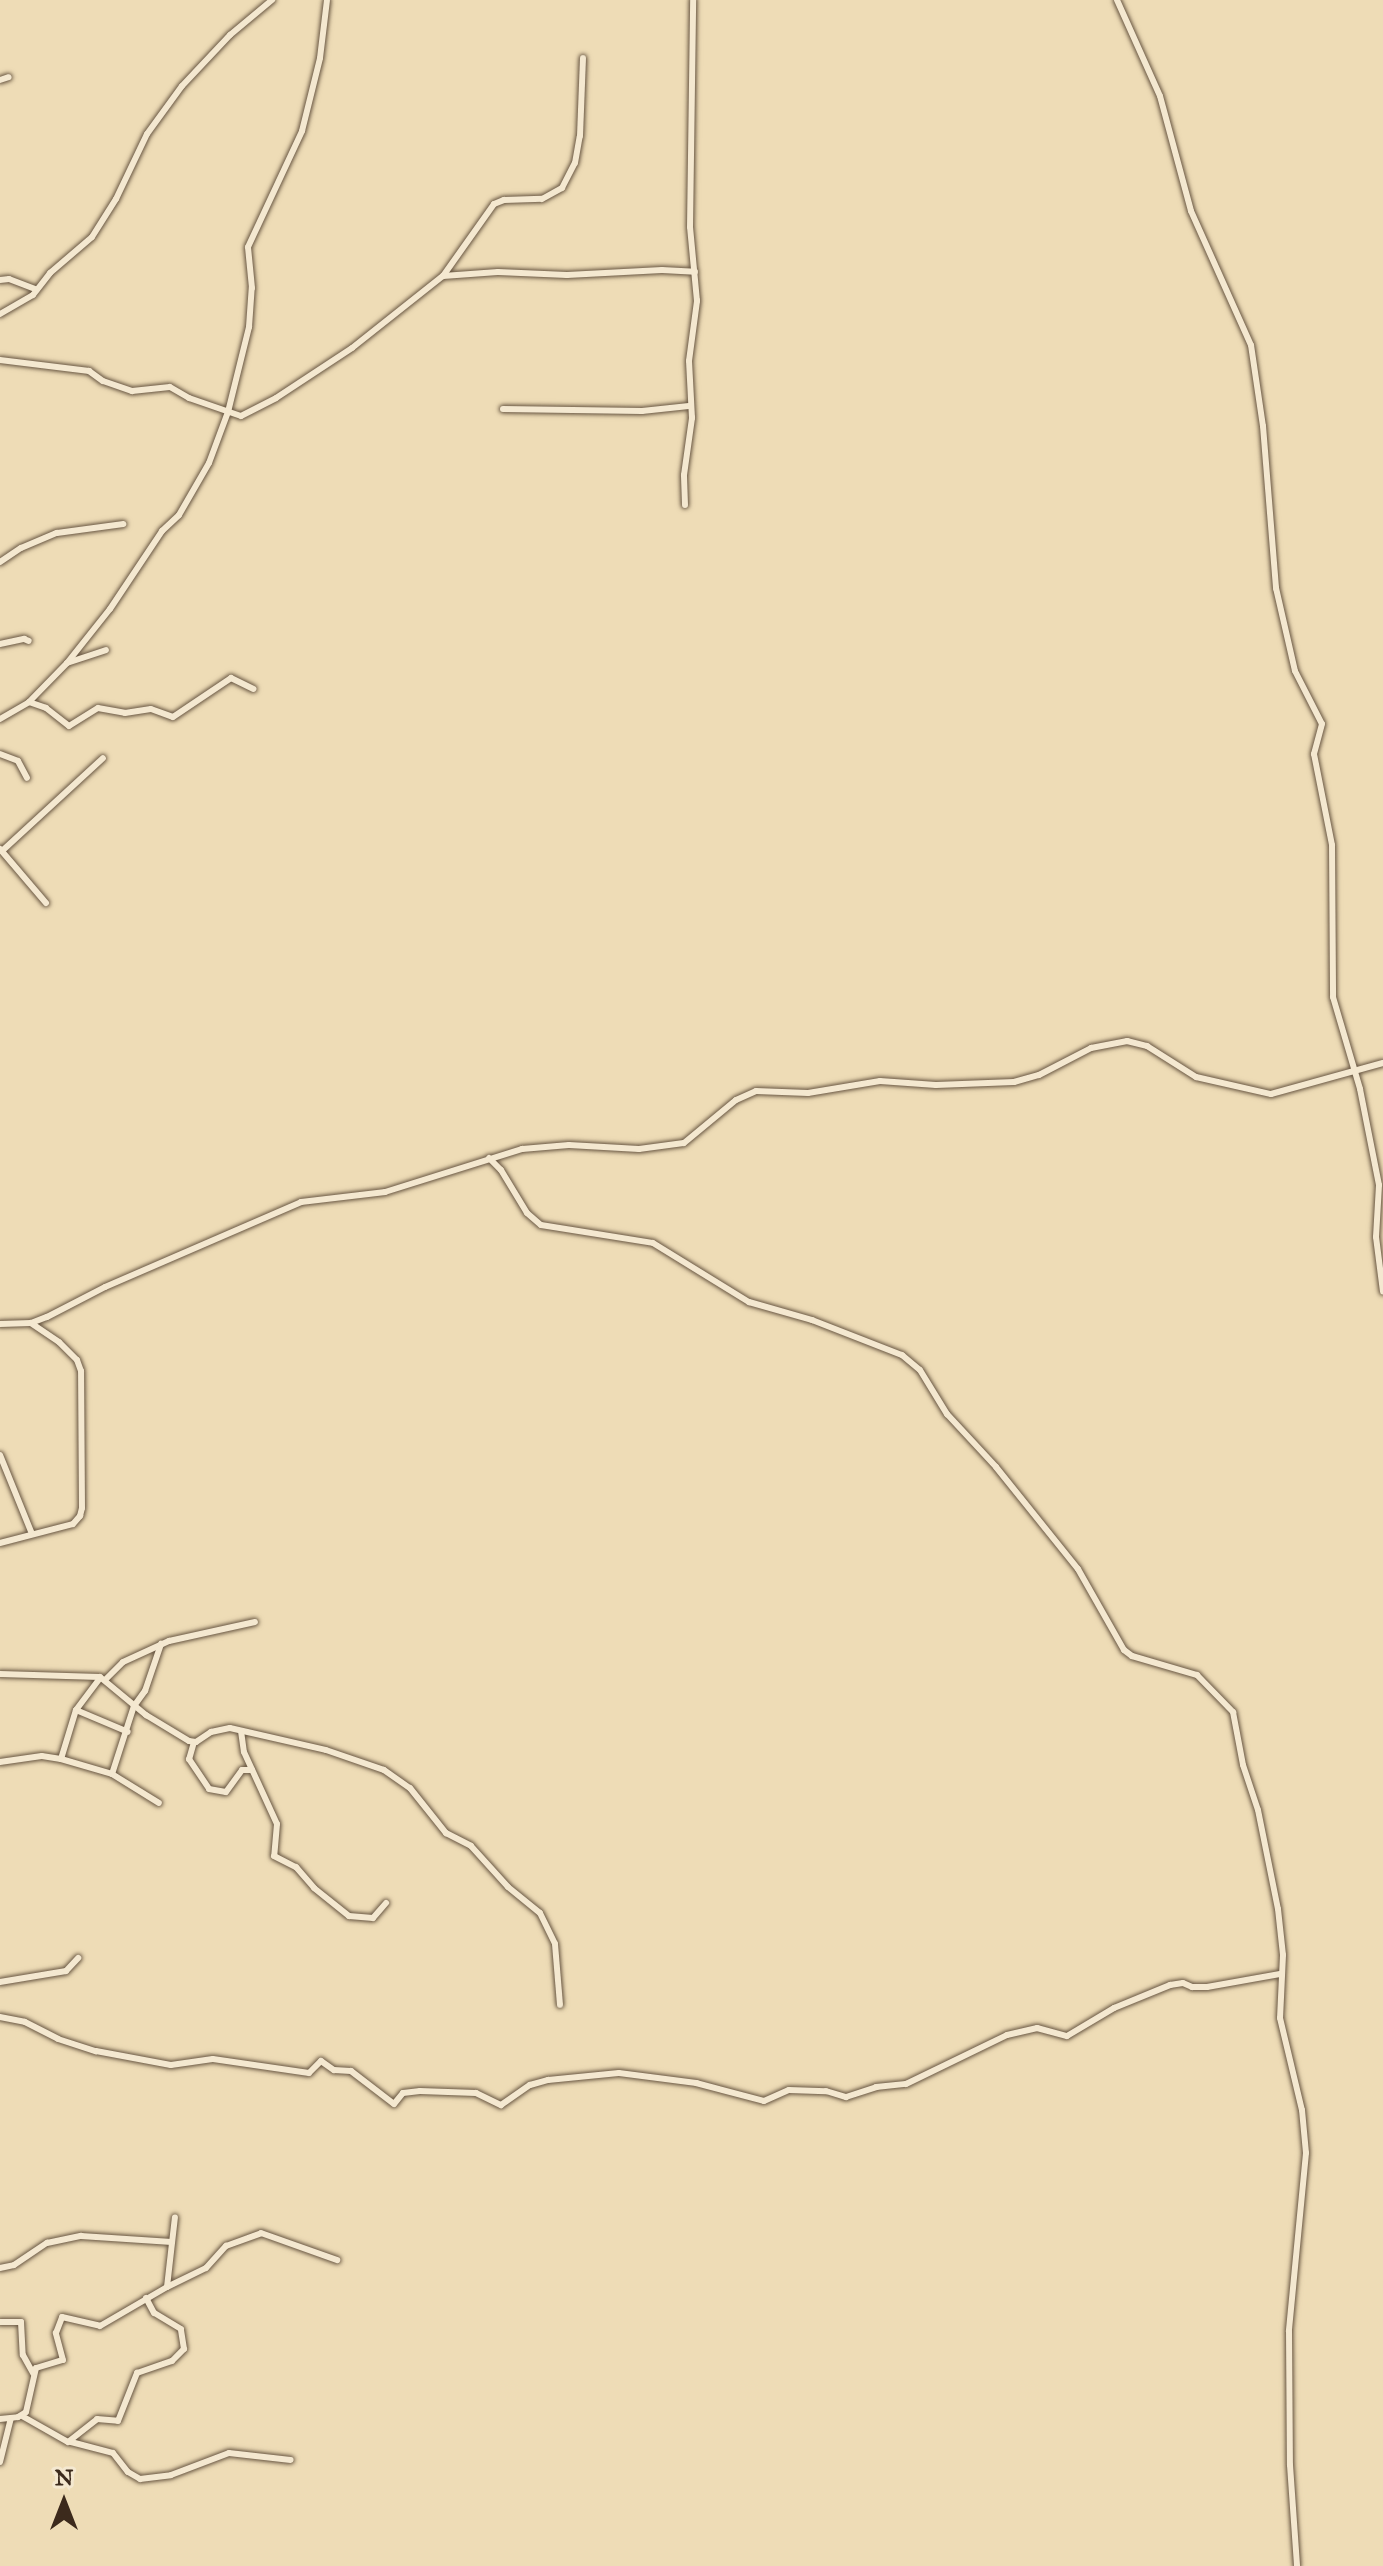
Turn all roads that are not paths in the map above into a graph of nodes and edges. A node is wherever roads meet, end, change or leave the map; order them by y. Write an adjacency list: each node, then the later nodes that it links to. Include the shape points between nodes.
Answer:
1 (272, 0): 11 (street, via 188,78 147,134 92,237)
2 (327, 0): 16 (street, via 322,50 302,131 248,247 249,327)
3 (693, 0): 8 (street, via 690,227)
4 (1117, 0): 33 (street, via 1154,81 1191,211 1251,345 1276,588 1295,671 1322,724 1314,754 1332,845 1332,984)
5 (583, 58): 9 (street, via 580,136 575,163 562,188 542,199 494,204)
6 (9, 77): 7 (street)
7 (0, 80)
8 (695, 272): 9 (street); 14 (street)
9 (443, 276): 16 (street, via 361,341 276,398 241,416)
10 (0, 280): 11 (street)
11 (35, 289): 12 (street)
12 (0, 314)
13 (0, 360): 16 (street, via 89,371 132,391 170,387)
14 (689, 406): 15 (street, via 642,411); 17 (street)
15 (503, 409)
16 (228, 412): 23 (street, via 209,463 179,515)
17 (685, 505)
18 (123, 524): 19 (street, via 57,533)
19 (0, 562)
20 (29, 641): 21 (street)
21 (0, 644)
22 (106, 650): 23 (street)
23 (67, 663): 25 (street)
24 (254, 689): 25 (street, via 231,678 173,717 151,709 125,713 98,708 69,726)
25 (29, 702): 26 (street)
26 (0, 719)
27 (0, 754): 29 (street, via 18,761)
28 (103, 758): 30 (street)
29 (27, 778)
30 (1, 850): 31 (street)
31 (46, 903)
32 (1383, 1063): 33 (street)
33 (1354, 1070): 34 (street, via 1263,1094 1196,1077 1141,1043 1114,1042 1082,1051 1021,1081 880,1081 808,1093 756,1091 736,1100 681,1144 610,1150 554,1145); 35 (street, via 1379,1185 1376,1237)
34 (489, 1158): 36 (street, via 385,1192 291,1205); 57 (street, via 541,1225 653,1243 740,1298 872,1341 916,1366 941,1407 1078,1569 1124,1650 1193,1673 1231,1709 1273,1883 1282,1936)
35 (1383, 1292)
36 (31, 1323): 37 (street); 39 (street, via 77,1360 83,1382 80,1516 68,1526)
37 (0, 1324)
38 (1, 1458): 39 (street)
39 (32, 1534): 40 (street)
40 (0, 1543)
41 (255, 1622): 42 (street)
42 (161, 1644): 44 (street, via 123,1662); 45 (street, via 145,1691)
43 (0, 1674): 44 (street)
44 (103, 1679): 45 (street); 46 (street)
45 (134, 1706): 48 (street); 49 (street)
46 (76, 1710): 48 (street); 50 (street)
47 (241, 1731): 49 (street, via 216,1730); 52 (street); 59 (street, via 333,1751 376,1766 406,1785 439,1826 475,1849 540,1913 555,1944)
48 (128, 1732): 53 (street)
49 (194, 1742): 52 (street, via 189,1759 209,1789 226,1792 242,1770)
50 (61, 1759): 51 (street); 53 (street)
51 (0, 1762)
52 (252, 1770): 55 (street, via 277,1824 274,1856 296,1867 349,1916 373,1918)
53 (112, 1774): 54 (street)
54 (159, 1803)
55 (386, 1903)
56 (78, 1958): 58 (street, via 66,1971)
57 (1280, 1974): 60 (street, via 1207,1987 1170,1985 1114,2008 1067,2036 1037,2028 1007,2035 906,2084 846,2097 789,2090 764,2101 696,2083 619,2073 539,2083 501,2105 476,2093 410,2091 394,2104 351,2071 334,2070 321,2061 309,2073 213,2059 171,2065 96,2051); 75 (street, via 1282,2032 1302,2110 1306,2153 1289,2331)
58 (0, 1982)
59 (560, 2005)
60 (0, 2017)
61 (175, 2217): 62 (street)
62 (172, 2242): 64 (street, via 81,2236 47,2243); 65 (street)
63 (337, 2260): 65 (street, via 261,2233 226,2246 206,2268)
64 (0, 2268)
65 (167, 2287): 66 (street)
66 (147, 2302): 68 (street, via 100,2326 62,2317 56,2333 63,2360); 72 (street, via 181,2329 184,2349 172,2361 137,2373 118,2421 97,2419)
67 (0, 2322): 68 (street, via 21,2322 23,2355)
68 (32, 2369): 69 (street)
69 (22, 2416): 70 (street); 72 (street)
70 (11, 2418): 71 (street); 74 (street)
71 (0, 2419)
72 (71, 2442): 73 (street, via 113,2453 140,2479 171,2475 229,2453)
73 (291, 2460)
74 (0, 2462)
75 (1297, 2566)

